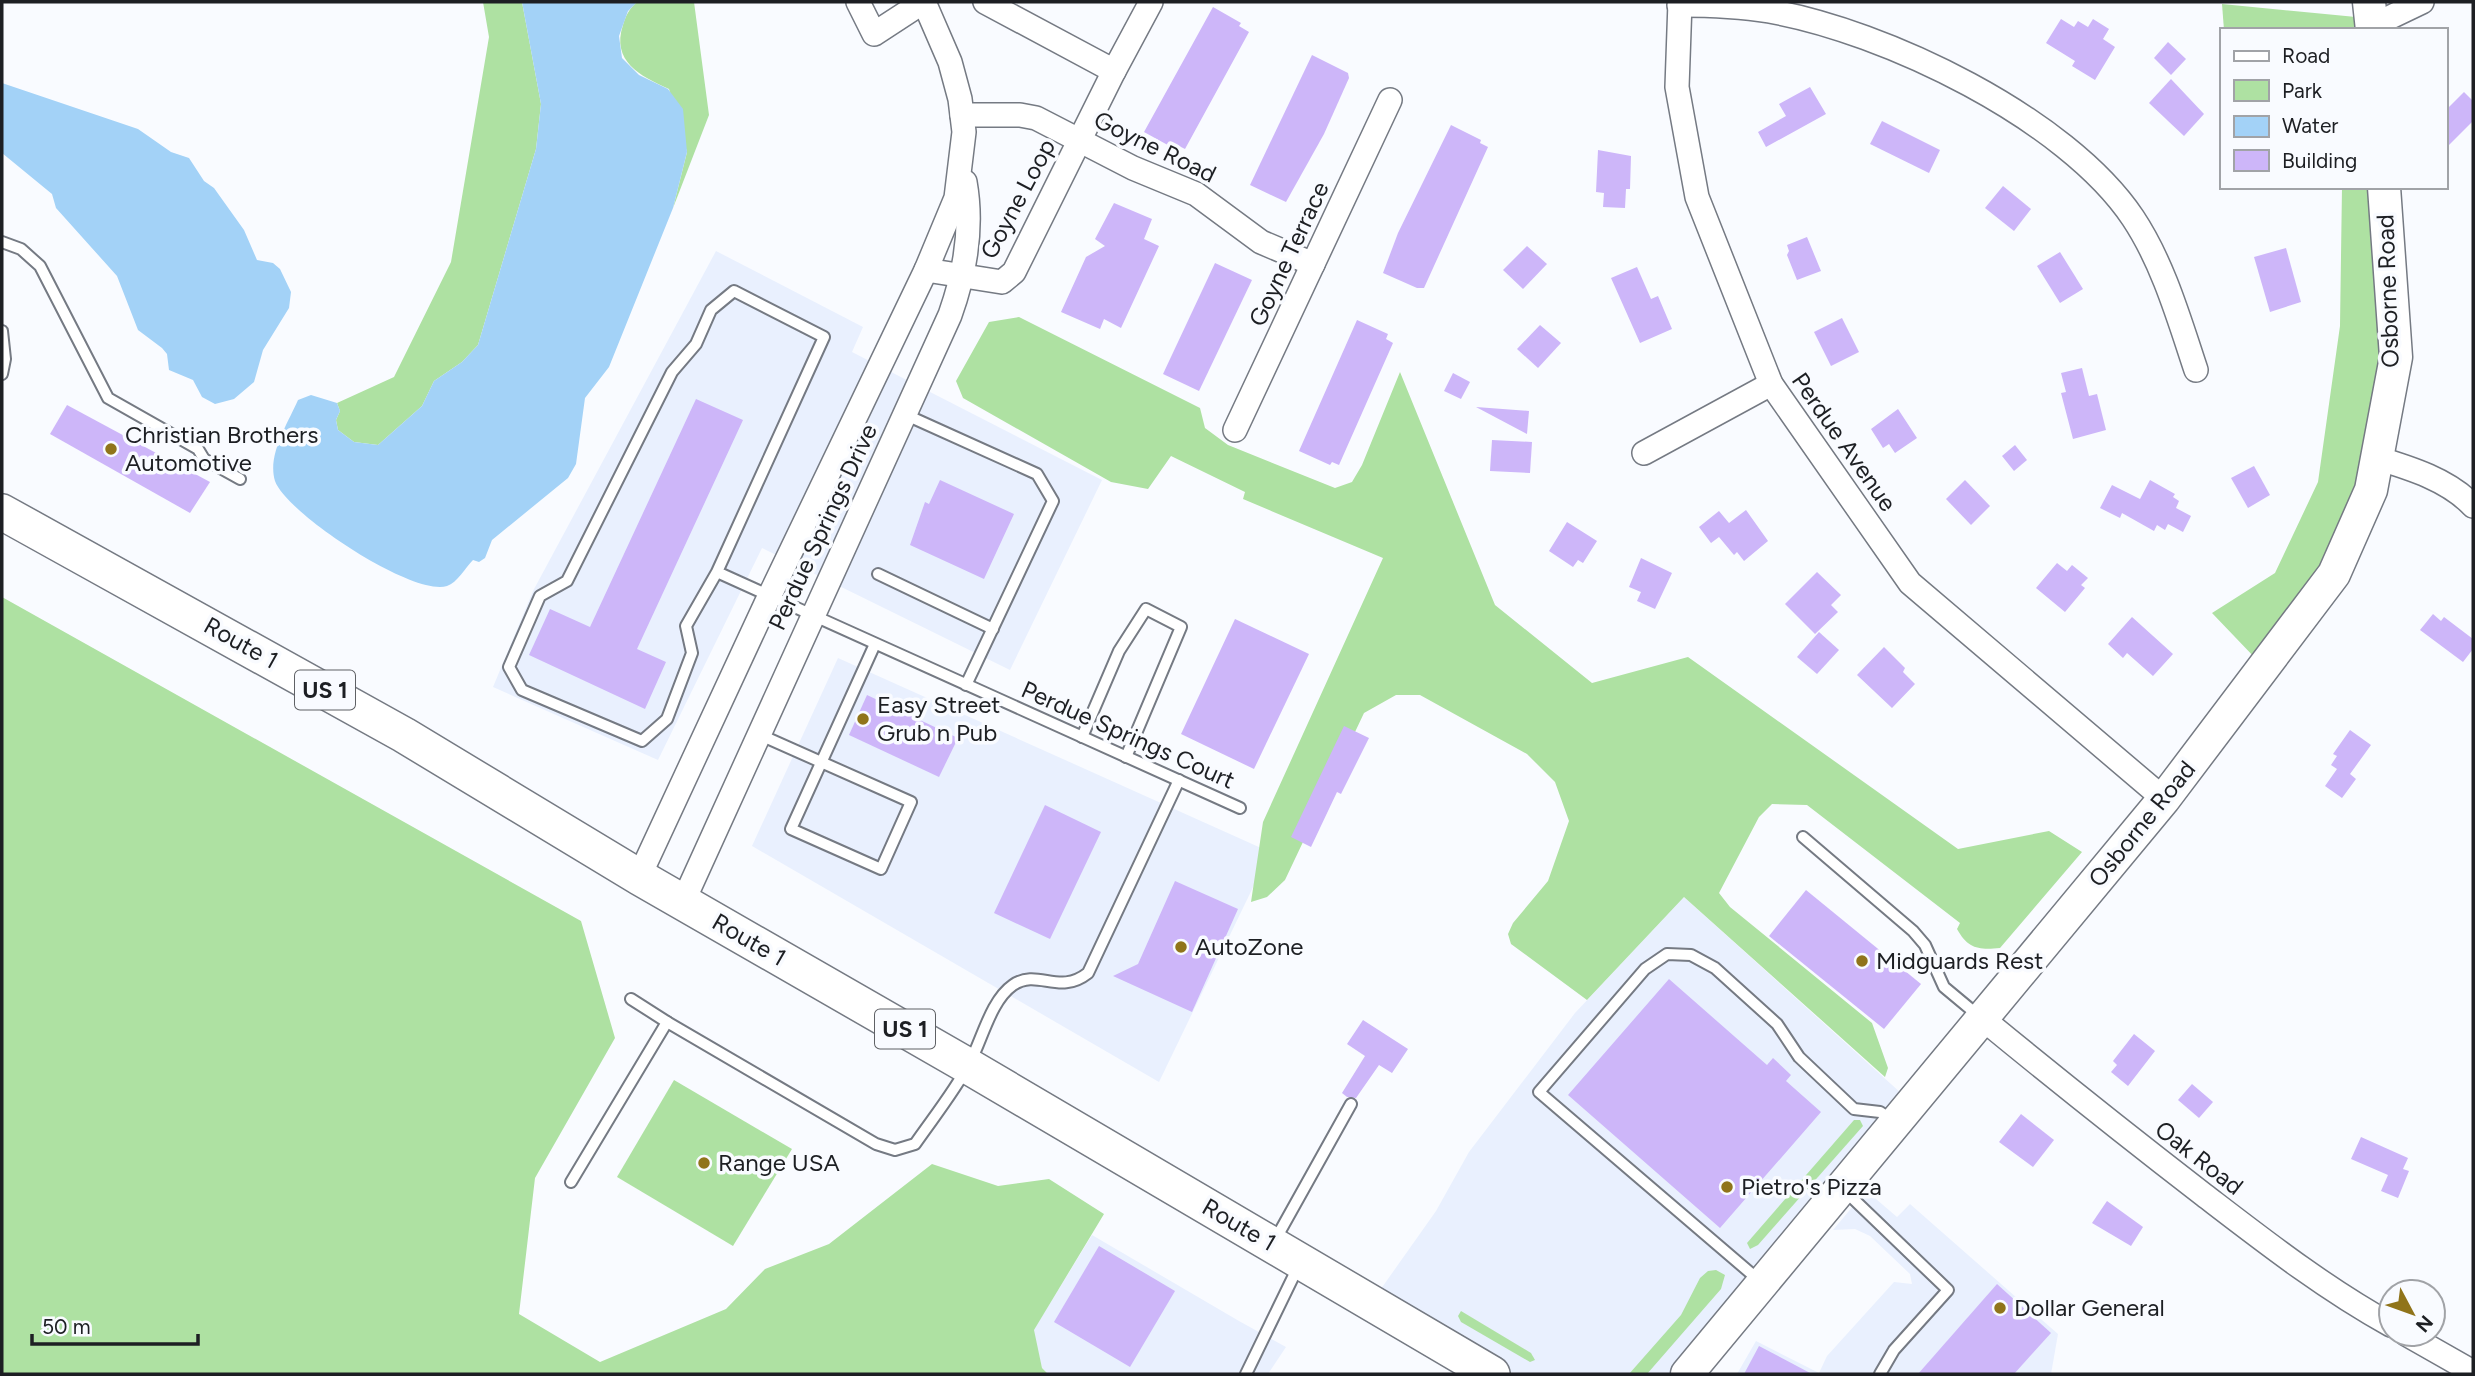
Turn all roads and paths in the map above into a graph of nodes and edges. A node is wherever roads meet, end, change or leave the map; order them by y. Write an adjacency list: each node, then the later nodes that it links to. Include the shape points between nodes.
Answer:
1 (858, 2): 2 (street, via 874,34)
2 (923, 2): 10 (street, Perdue Springs Drive, via 950,62)
3 (985, 2): 8 (street)
4 (1151, 2): 8 (street, Goyne Loop)
5 (2422, 2): 7 (street)
6 (1679, 3): 19 (street, via 1771,11 1853,34 1946,72 2045,132 2084,163 2133,218 2175,308); 21 (street, Perdue Avenue, via 1677,87 1697,197)
7 (2371, 19)
8 (1114, 71): 11 (street, Goyne Loop)
9 (1390, 100): 15 (street, Goyne Terrace)
10 (962, 115): 11 (street, Goyne Road, via 1037,118); 12 (street, Perdue Springs Drive)
11 (1080, 141): 15 (street, Goyne Road, via 1196,194 1261,242); 17 (street, Goyne Loop, via 1014,272 1002,282)
12 (962, 165): 16 (street, Perdue Springs Drive, via 956,198); 17 (street, Perdue Springs Drive, via 968,225)
13 (2384, 189): 25 (street, Osborne Road, via 2396,357)
14 (2, 243): 26 (lane, via 21,249 40,266 108,398 198,449 204,459)
15 (1312, 264): 23 (street, Goyne Terrace)
16 (926, 270): 17 (street, Goyne Loop); 31 (street, Perdue Springs Drive)
17 (961, 276): 22 (street, Perdue Springs Drive, via 950,316)
18 (2, 331): 20 (lane)
19 (2196, 370)
20 (2, 374)
21 (1771, 384): 24 (street); 41 (street, Perdue Avenue, via 1910,583)
22 (904, 414): 32 (street, Perdue Springs Drive); 33 (lane, via 1037,474 1053,501)
23 (1235, 430)
24 (1644, 453)
25 (2377, 458): 27 (street, via 2423,472); 41 (street, Osborne Road, via 2371,490 2334,574)
26 (240, 479)
27 (2473, 506)
28 (2, 512): 44 (main road, Route 1 / US 1, via 322,688)
29 (717, 572): 29 (lane, via 824,337 734,291 711,310 695,344 672,372 567,580 540,596 509,667 522,690 642,741 667,719 692,653 686,626); 31 (lane, Perdue Springs Court)
30 (878, 573): 33 (lane)
31 (769, 597): 32 (lane, Perdue Springs Court); 44 (street, Perdue Springs Drive)
32 (811, 616): 34 (lane, Perdue Springs Court); 36 (street, Perdue Springs Drive)
33 (993, 629): 35 (lane)
34 (875, 644): 35 (lane, Perdue Springs Court); 39 (lane)
35 (966, 685): 37 (lane, Perdue Springs Court)
36 (758, 734): 39 (lane); 45 (street, Perdue Springs Drive)
37 (1082, 737): 38 (lane, Perdue Springs Court); 38 (lane, via 1119,651 1146,608 1181,626)
38 (1126, 757): 40 (lane, Perdue Springs Court)
39 (821, 762): 39 (lane, via 911,802 881,870 791,829)
40 (1179, 780): 42 (lane, Perdue Springs Court); 49 (lane, via 1088,973 1065,985 1037,979 1013,986 1002,996)
41 (2164, 800): 47 (street, Osborne Road)
42 (1240, 808)
43 (1803, 837): 47 (lane, via 1913,931 1926,945 1944,987)
44 (639, 877): 45 (main road, Route 1 / US 1)
45 (683, 902): 49 (main road, Route 1 / US 1)
46 (631, 999): 48 (lane)
47 (1983, 1019): 51 (street, Osborne Road); 56 (street, Oak Road, via 2285,1257)
48 (667, 1022): 49 (lane, via 877,1144 895,1150 915,1144); 52 (lane)
49 (968, 1066): 54 (main road, Route 1 / US 1)
50 (1351, 1104): 54 (lane)
51 (1896, 1124): 53 (street, Osborne Road); 55 (lane, via 1880,1112 1854,1109 1799,1057 1777,1024 1716,968 1691,955 1667,954 1645,969 1539,1092)
52 (571, 1182)
53 (1842, 1188): 55 (street, Osborne Road); 62 (lane, via 1948,1290 1894,1350)
54 (1286, 1253): 59 (lane); 60 (main road, Route 1 / US 1)
55 (1763, 1284): 61 (street, Osborne Road)
56 (2377, 1317)
57 (2431, 1348): 58 (street)
58 (2473, 1372)
59 (1246, 1374)
60 (1492, 1374)
61 (1688, 1374)
62 (1880, 1374)

